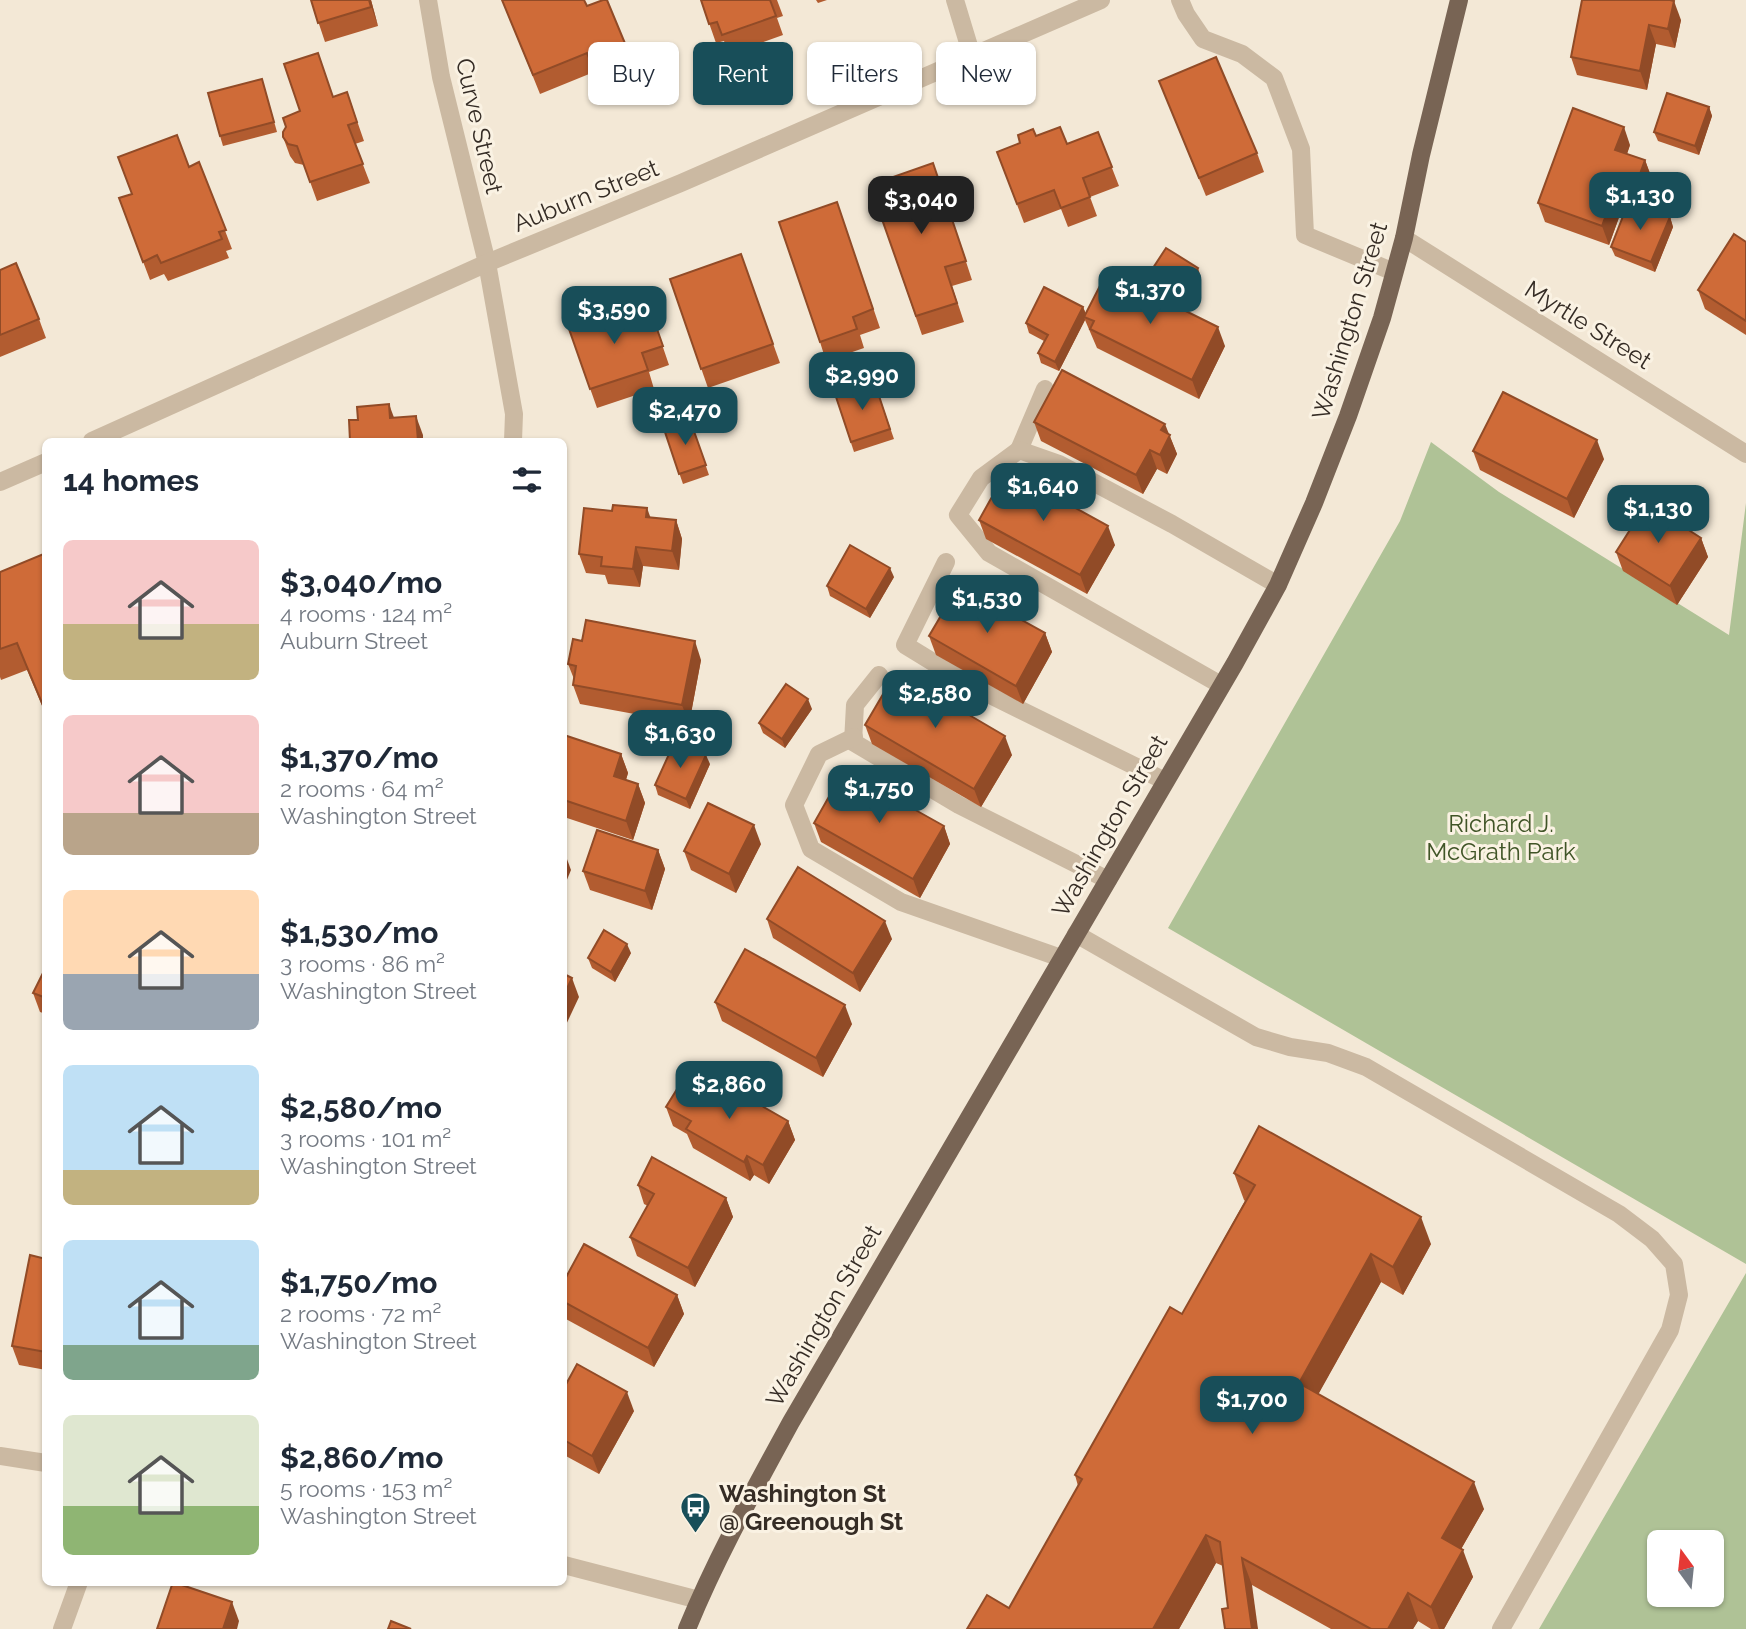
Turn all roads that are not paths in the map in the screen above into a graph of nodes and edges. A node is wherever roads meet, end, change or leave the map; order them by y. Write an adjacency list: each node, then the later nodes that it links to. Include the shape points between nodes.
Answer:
1 (428, 0): 10 (street, Curve Street, via 441,77)
2 (955, 0): 6 (street)
3 (1101, 0): 7 (street, Auburn Street)
4 (1180, 0): 11 (street, via 1203,39 1241,54 1274,78 1301,149 1305,235)
5 (1459, 0): 9 (main road, Washington Street)
6 (968, 42)
7 (1004, 42)
8 (936, 72): 10 (street, Auburn Street)
9 (1404, 237): 11 (main road, Washington Street); 16 (street, Myrtle Street)
10 (487, 263): 13 (street, Auburn Street); 14 (street, Curve Street, via 514,414)
11 (1394, 272): 20 (main road, Washington Street, via 1348,416)
12 (1045, 389): 15 (street)
13 (99, 438)
14 (513, 438)
15 (1019, 450): 20 (street, via 1059,464); 22 (street, via 981,478 958,515 989,554)
16 (1746, 454)
17 (42, 464): 18 (street)
18 (0, 482)
19 (946, 562): 24 (street, via 905,645 972,686)
20 (1278, 585): 22 (main road, Washington Street)
21 (879, 676): 23 (street, via 855,705)
22 (1221, 685): 24 (main road, Washington Street)
23 (854, 737): 25 (street, via 853,742 959,805); 27 (street, via 819,754 794,805 811,849 901,902)
24 (1165, 781): 25 (main road, Washington Street)
25 (1108, 880): 26 (main road, Washington Street)
26 (1076, 934): 27 (main road, Washington Street); 35 (street, via 1256,1037 1328,1053 1366,1067 1619,1214 1652,1239 1674,1264 1679,1295 1670,1330)
27 (1061, 958): 32 (main road, Washington Street, via 790,1422)
28 (0, 1456): 29 (street)
29 (42, 1462)
30 (567, 1566): 32 (street)
31 (78, 1586): 34 (street)
32 (699, 1600): 33 (main road, Washington Street)
33 (693, 1627)
34 (62, 1629)
35 (1501, 1629)

